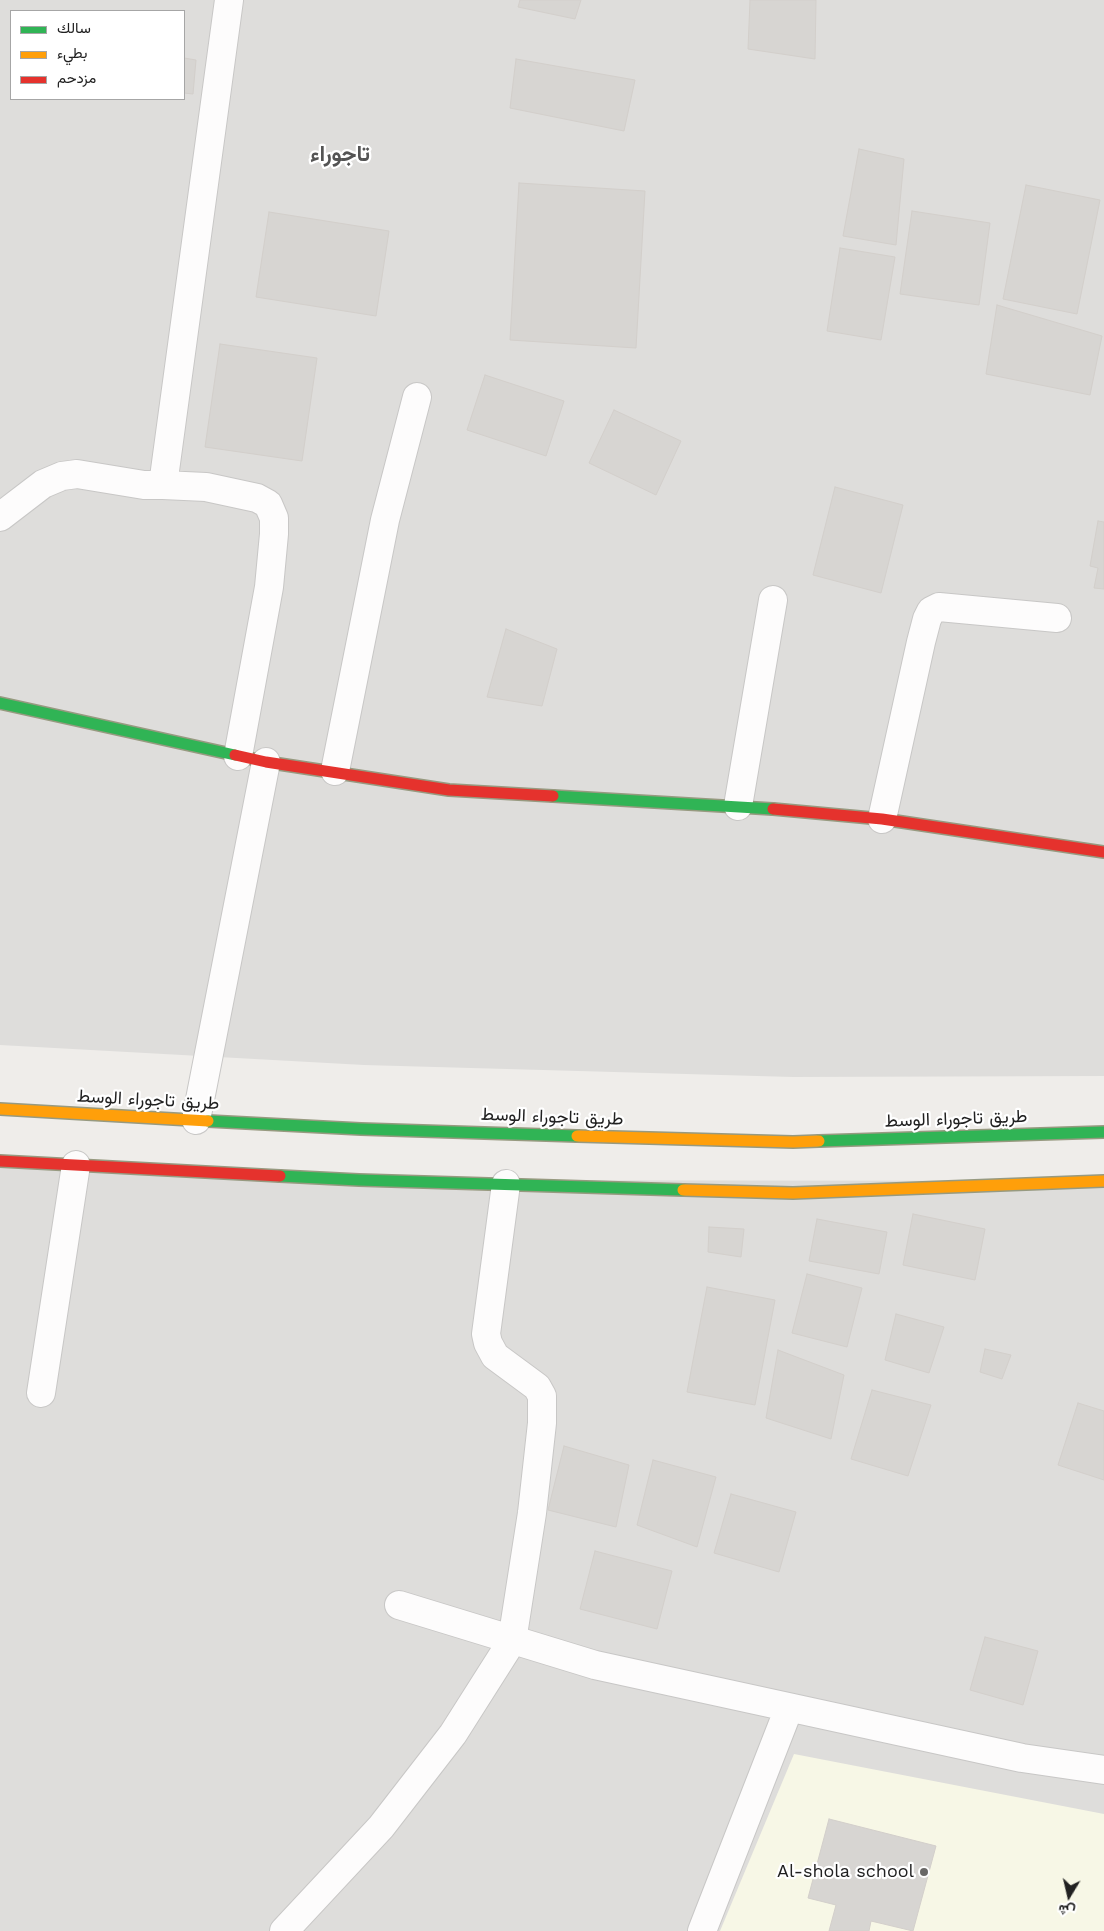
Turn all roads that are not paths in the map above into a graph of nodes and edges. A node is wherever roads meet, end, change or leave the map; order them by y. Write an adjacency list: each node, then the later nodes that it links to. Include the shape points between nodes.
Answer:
1 (229, 0): 3 (street)
2 (417, 397): 10 (street, via 385,520)
3 (164, 485): 4 (street, via 144,485 77,474 62,476 43,484); 8 (street, via 206,487 257,498 268,504 274,518 269,588)
4 (0, 516)
5 (773, 600): 11 (street)
6 (1057, 618): 12 (street, via 938,607 931,611 921,642)
7 (0, 703): 8 (main road)
8 (238, 756): 9 (main road)
9 (266, 762): 10 (main road); 15 (street)
10 (335, 771): 11 (main road, via 449,790)
11 (738, 806): 12 (main road)
12 (882, 819): 13 (main road)
13 (1104, 852)
14 (0, 1109): 15 (main road, طريق تاجوراء الوسط)
15 (196, 1120): 16 (main road, طريق تاجوراء الوسط, via 361,1129 793,1142)
16 (1104, 1132)
17 (0, 1161): 18 (main road)
18 (76, 1165): 20 (main road); 21 (street)
19 (1104, 1181): 20 (main road, via 794,1193)
20 (506, 1184): 23 (street, via 486,1334 495,1356 537,1387 542,1396 532,1513)
21 (40, 1393)
22 (399, 1605): 23 (street)
23 (512, 1640): 24 (street, via 595,1665); 26 (street, via 453,1734 387,1819)
24 (789, 1708): 25 (street, via 1022,1758); 27 (street)
25 (1104, 1770)
26 (284, 1931)
27 (702, 1931)

